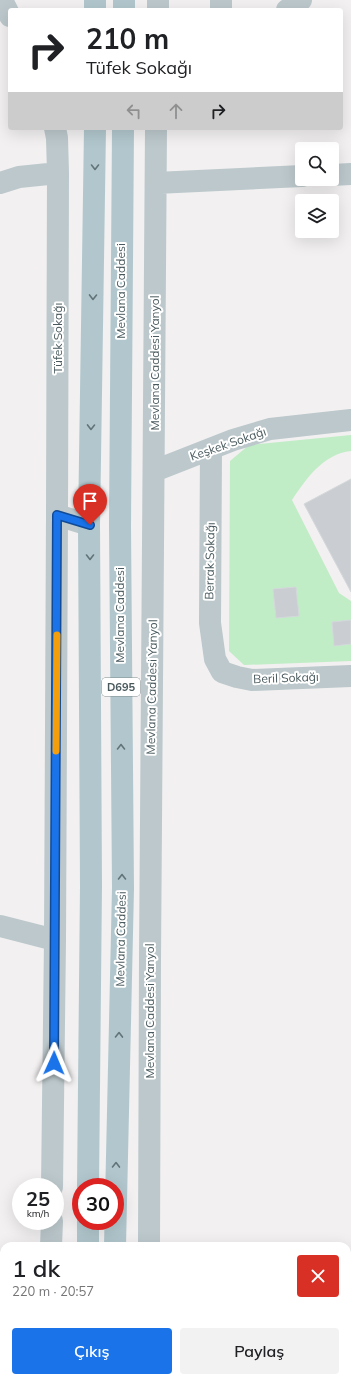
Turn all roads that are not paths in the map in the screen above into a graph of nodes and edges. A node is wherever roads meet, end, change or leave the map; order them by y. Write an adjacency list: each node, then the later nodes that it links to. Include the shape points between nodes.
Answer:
1 (2, 0): 4 (street)
2 (301, 0): 3 (street)
3 (290, 8)
4 (8, 12)
5 (55, 130): 9 (street, Tüfek Sokağı)
6 (95, 130): 19 (main road, D695, one-way to 19)
7 (123, 130): 30 (main road, Mevlana Caddesi / D695, one-way to 7, via 123,888 120,526)
8 (156, 130): 14 (street, Mevlana Caddesi Yanyol)
9 (58, 173): 13 (street); 18 (street, Tüfek Sokağı)
10 (351, 174): 11 (street)
11 (339, 175)
12 (295, 176): 14 (street)
13 (6, 178)
14 (156, 183): 17 (street, Mevlana Caddesi Yanyol)
15 (351, 420): 16 (street, Keşkek Sokağı, via 270,429)
16 (212, 449): 17 (street, Keşkek Sokağı); 20 (street, Berrak Sokağı, via 210,623 215,659)
17 (154, 471): 31 (street, Mevlana Caddesi Yanyol)
18 (57, 515): 19 (street); 23 (street, Tüfek Sokağı)
19 (90, 525): 25 (main road, D695, one-way to 25, via 91,886)
20 (222, 672): 21 (street, Beril Sokağı, via 252,680)
21 (351, 676)
22 (0, 926): 23 (street)
23 (55, 940): 24 (street, Tüfek Sokağı)
24 (52, 1178)
25 (88, 1178)
26 (52, 1230): 28 (street)
27 (88, 1230): 29 (main road)
28 (51, 1242)
29 (88, 1242)
30 (115, 1242)
31 (150, 1242)

